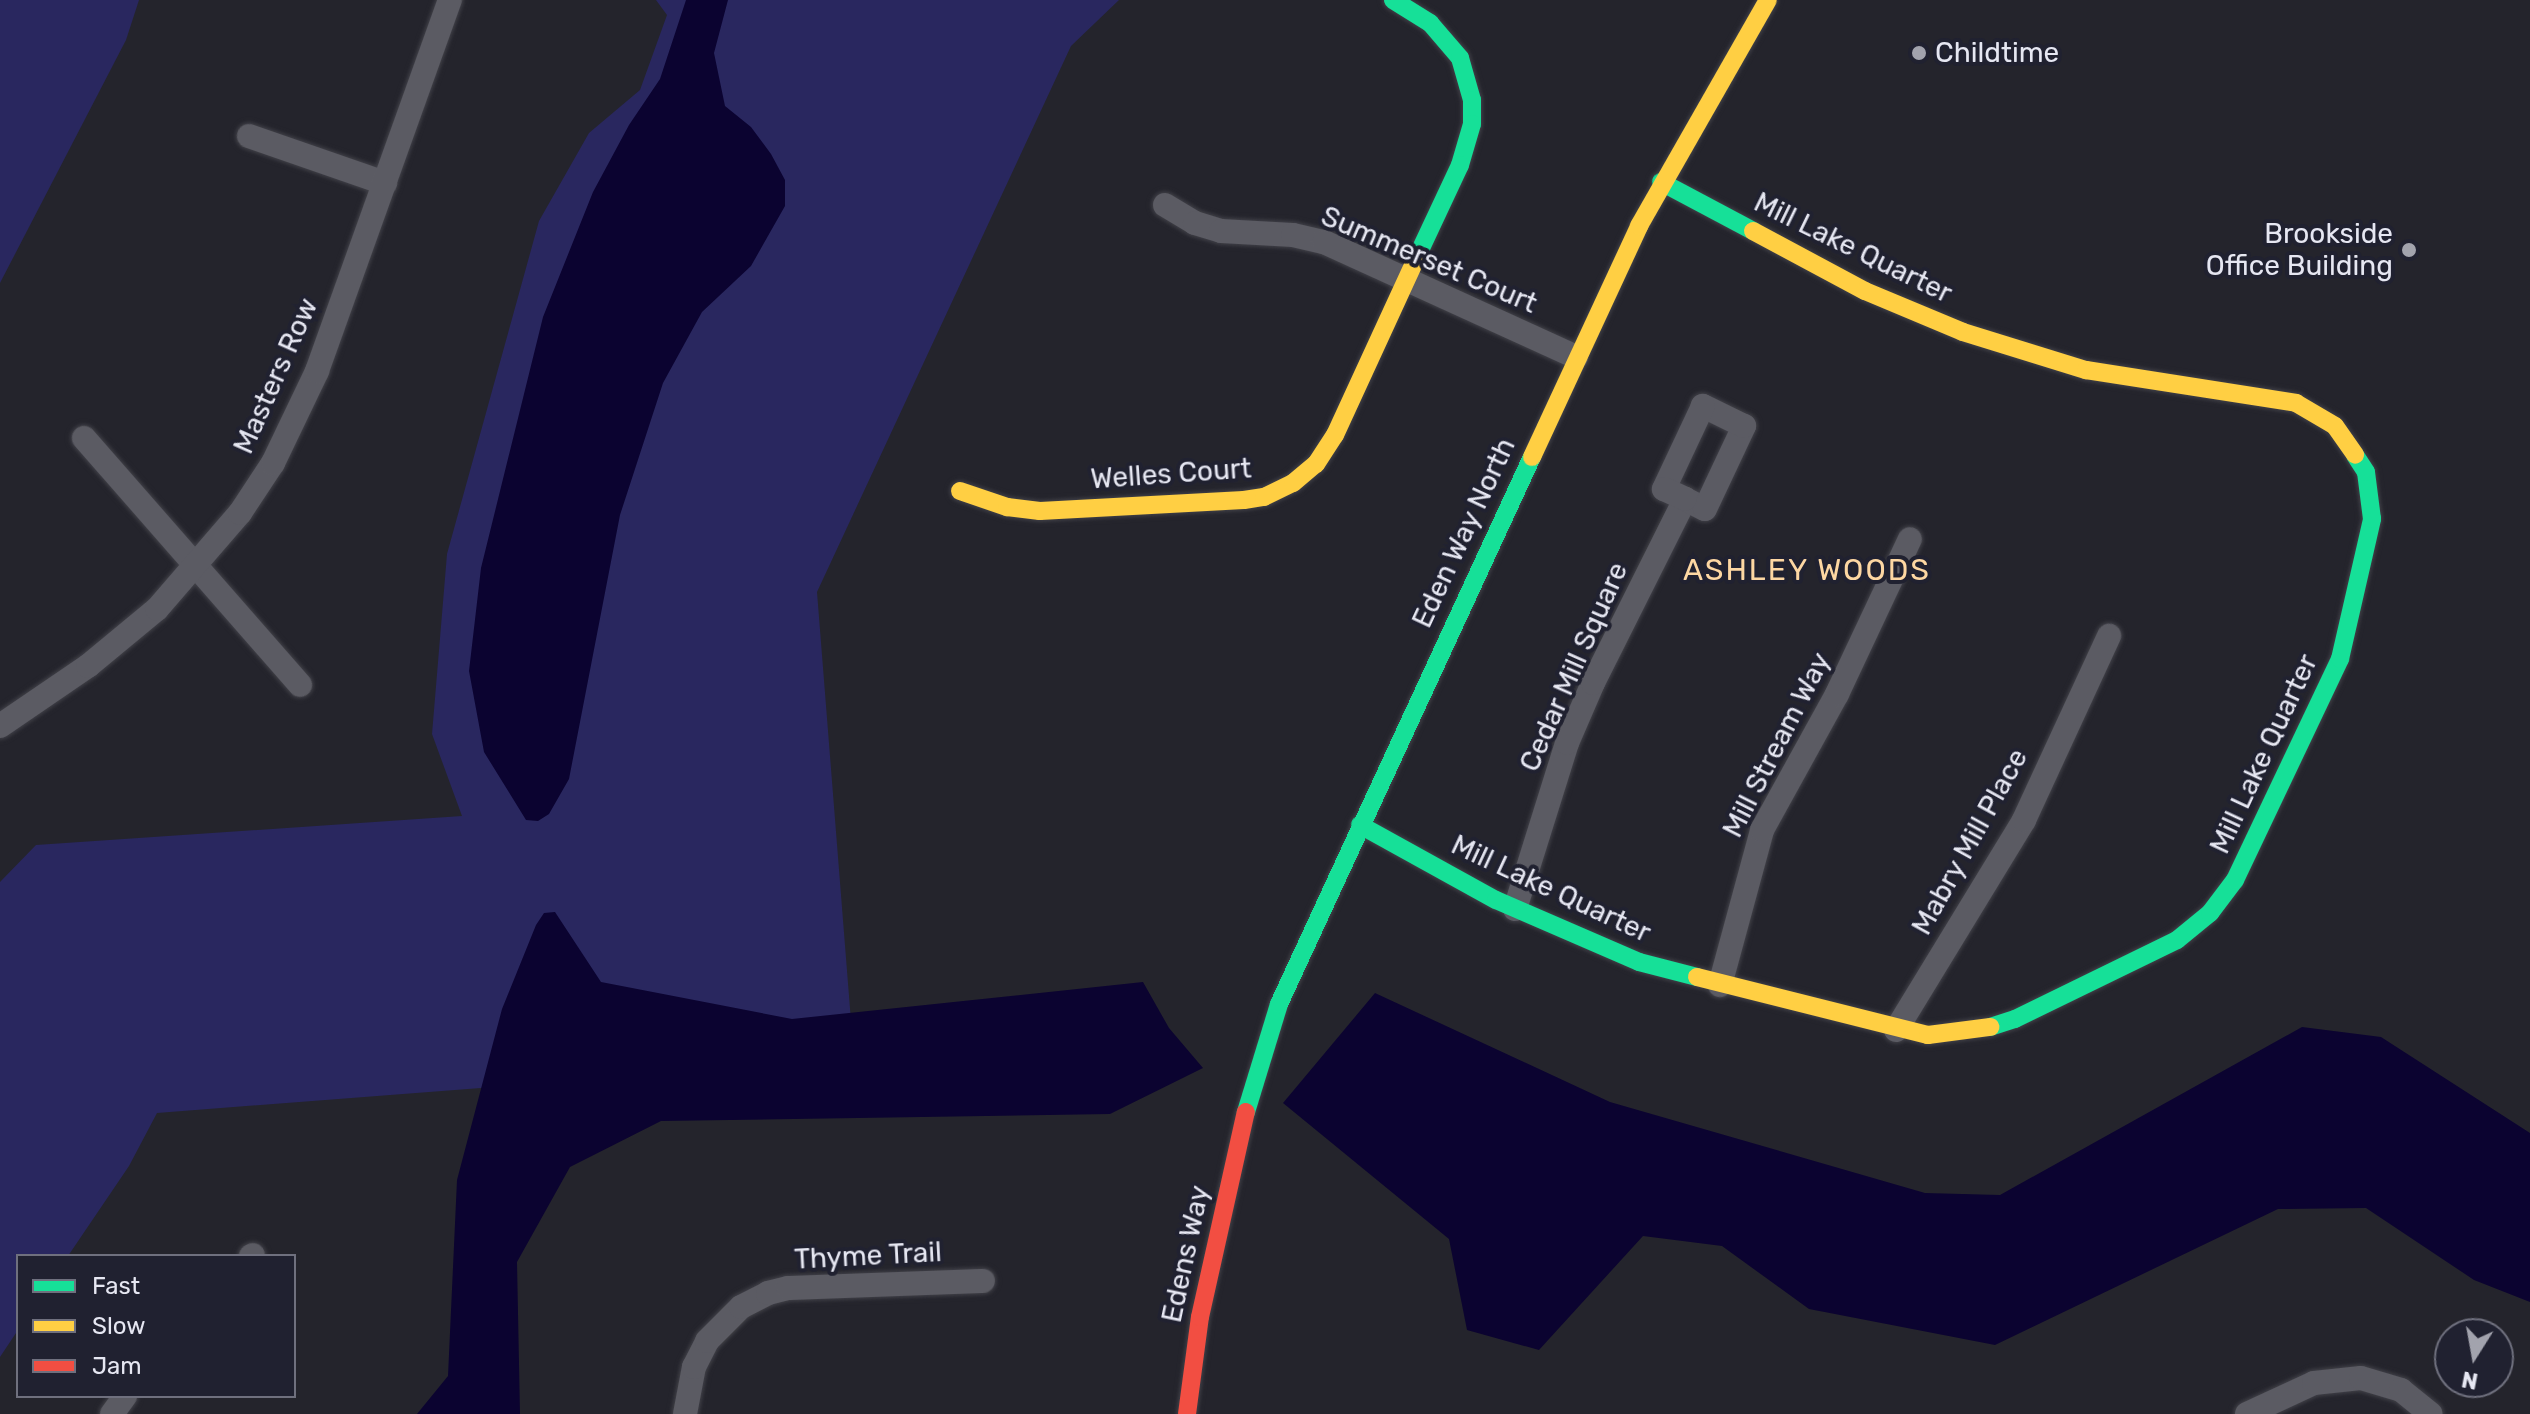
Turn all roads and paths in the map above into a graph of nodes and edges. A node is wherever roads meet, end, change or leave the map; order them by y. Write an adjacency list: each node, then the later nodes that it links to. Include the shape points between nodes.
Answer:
1 (450, 0): 6 (street, Masters Row)
2 (1393, 0): 8 (street, Welles Court, via 1447,39 1460,58 1472,100 1467,147)
3 (1768, 0): 5 (street, Eden Way North)
4 (249, 136): 6 (street)
5 (1661, 182): 9 (street, Eden Way North); 21 (street, Mill Lake Quarter, via 1865,291 1963,332 2086,370 2296,403 2335,426 2366,472 2372,519 2340,659 2251,851 2210,913 2148,956 2015,1019 1953,1034)
6 (385, 183): 14 (street, Masters Row, via 297,417 240,513)
7 (1165, 205): 8 (street, Summerset Court, via 1221,231 1324,242)
8 (1407, 278): 9 (street, Summerset Court); 11 (street, Welles Court, via 1323,455 1302,477 1264,497 1040,511 1007,507)
9 (1576, 357): 18 (street, Eden Way North)
10 (84, 438): 14 (street)
11 (960, 491)
12 (1685, 499): 19 (street, Cedar Mill Square, via 1567,743)
13 (1910, 539): 20 (street, Mill Stream Way, via 1837,694 1762,830)
14 (196, 565): 16 (street); 17 (street, Masters Row, via 125,637)
15 (2109, 636): 21 (street, Mabry Mill Place, via 2024,820)
16 (300, 685)
17 (0, 726)
18 (1360, 825): 19 (street, Mill Lake Quarter); 22 (street, Eden Way North, via 1279,1004)
19 (1515, 909): 20 (street, Mill Lake Quarter, via 1639,962)
20 (1720, 985): 21 (street, Mill Lake Quarter)
21 (1896, 1030)
22 (1247, 1107): 25 (street, Edens Way, via 1200,1317)
23 (983, 1281): 24 (street, Thyme Trail, via 768,1293 741,1307 707,1341 694,1367)
24 (685, 1414)
25 (1187, 1414)
26 (2247, 1414): 27 (street, via 2314,1383 2361,1378 2401,1390)
27 (2431, 1414)

